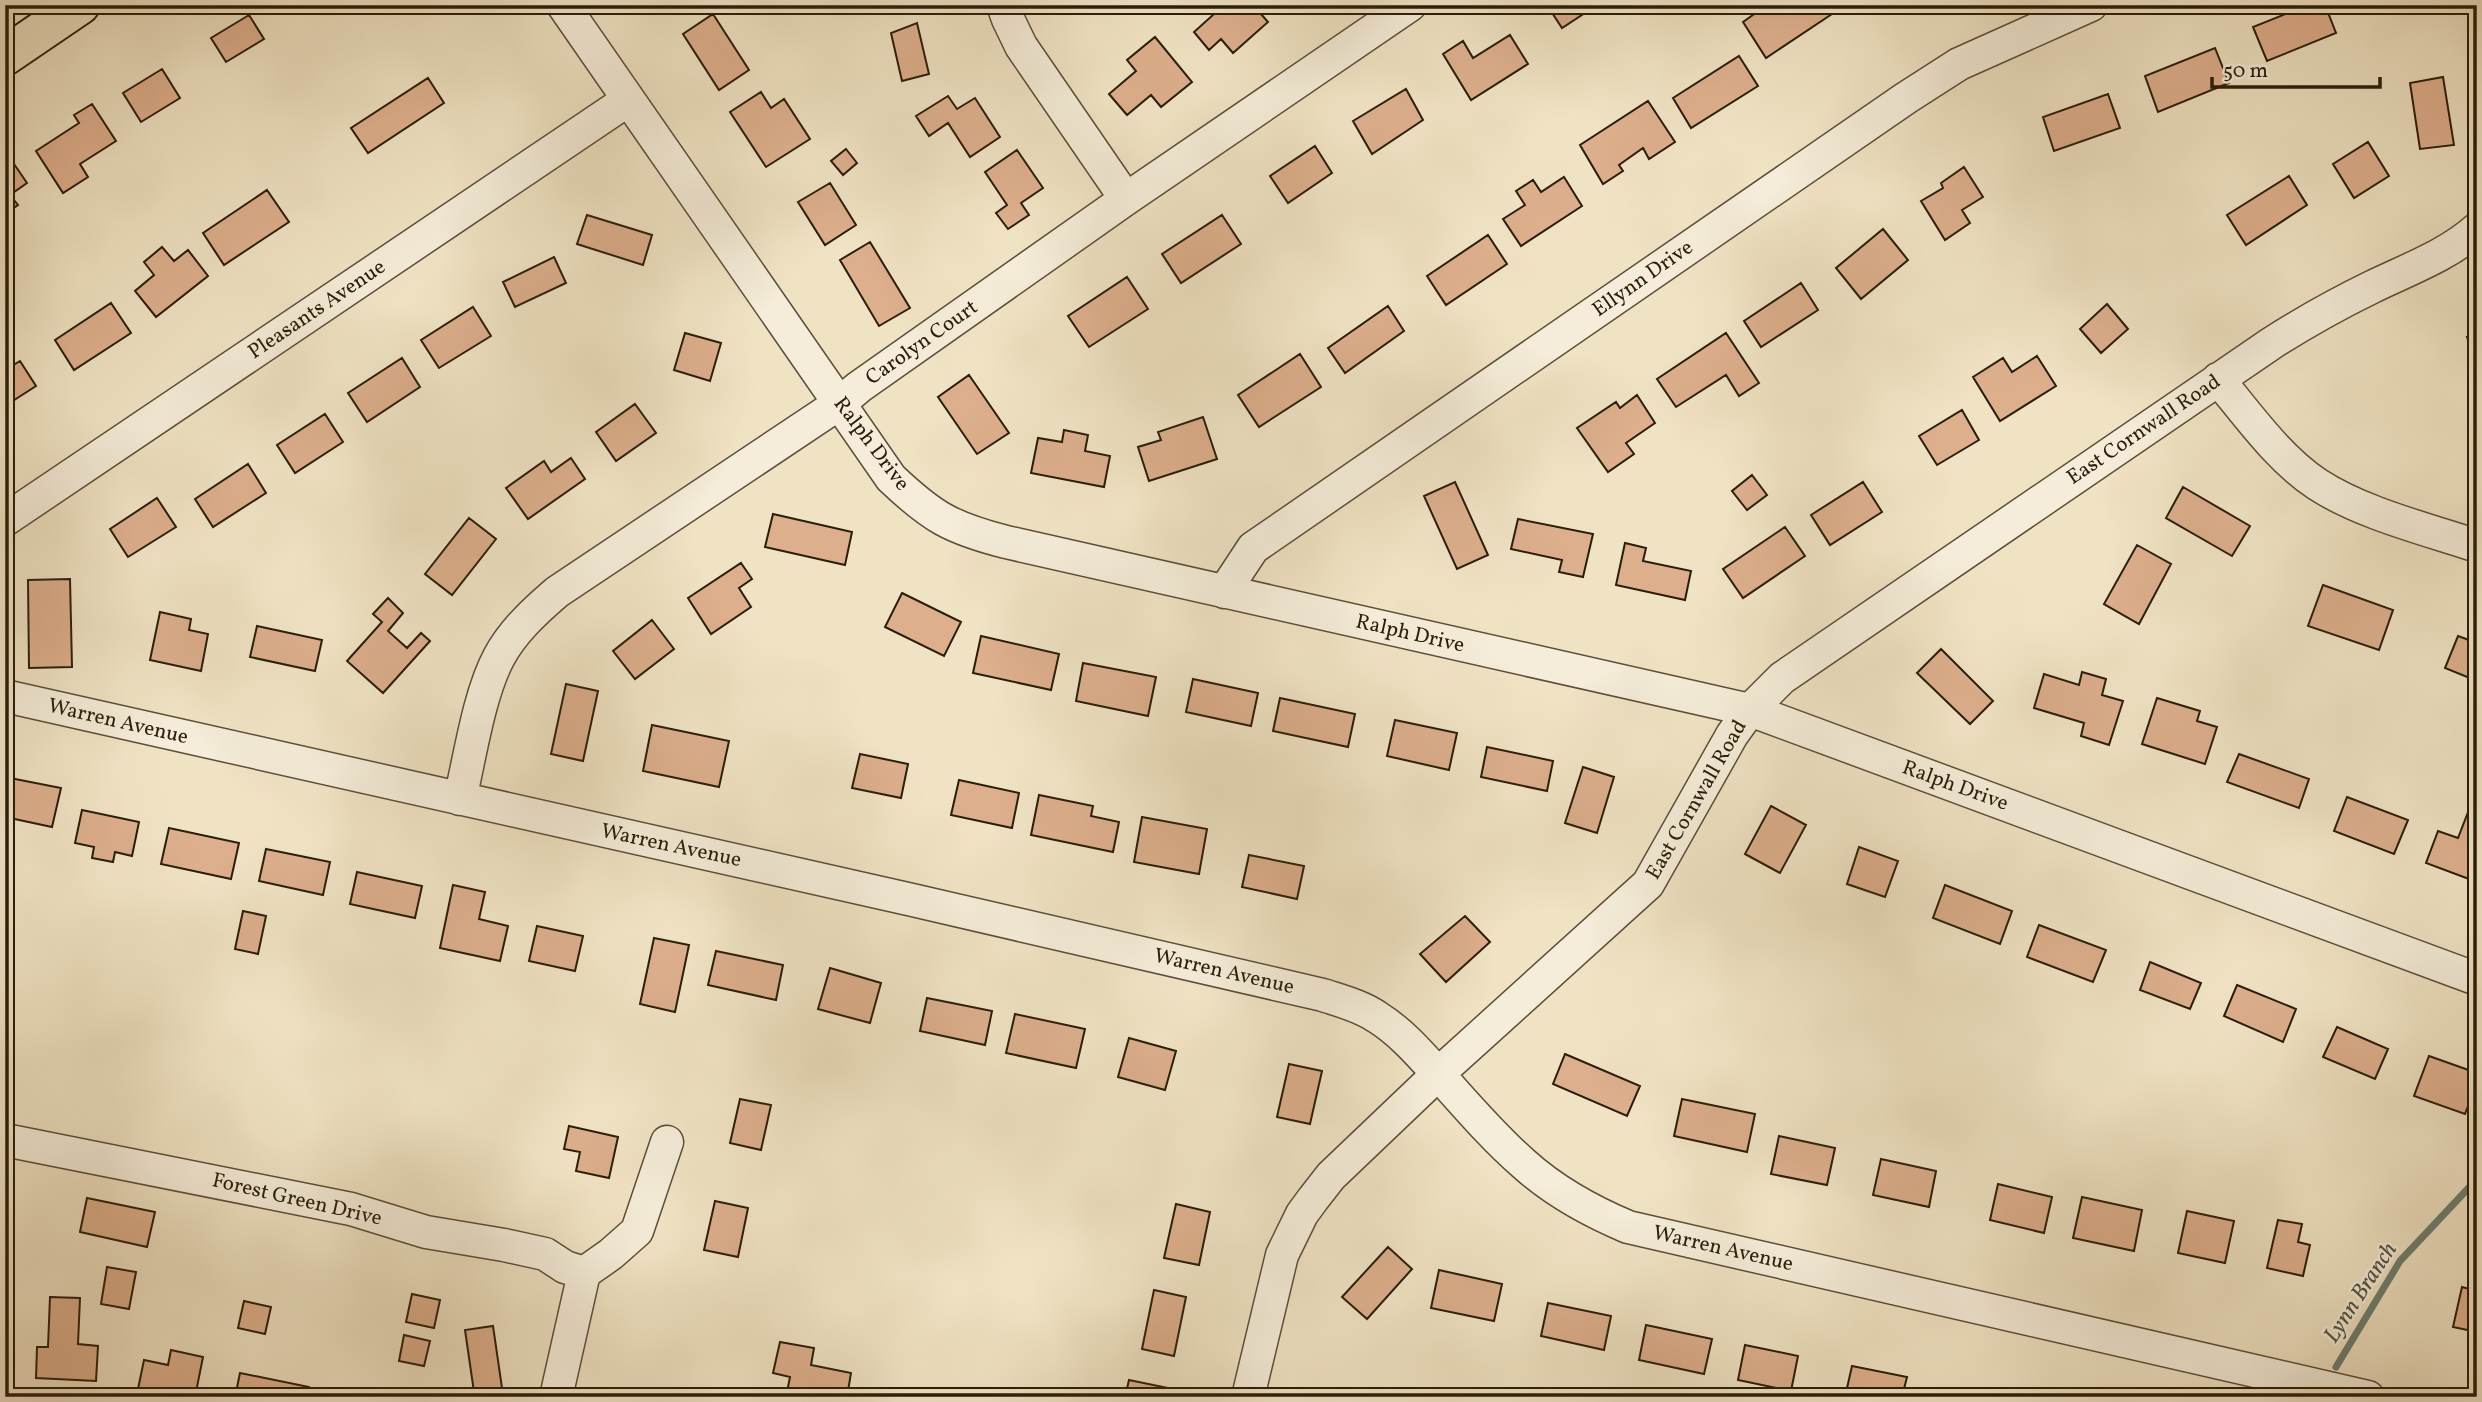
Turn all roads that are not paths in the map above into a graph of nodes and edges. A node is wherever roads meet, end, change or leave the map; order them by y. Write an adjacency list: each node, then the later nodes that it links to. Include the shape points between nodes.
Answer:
1 (79, 5): 6 (main road)
2 (563, 5): 7 (street, Ralph Drive)
3 (1003, 5): 8 (street, via 1021,46)
4 (1410, 5): 8 (street, Carolyn Court)
5 (2091, 5): 14 (street, Ellynn Drive, via 1959,64 1906,98 1253,548)
6 (5, 56)
7 (628, 100): 11 (street, Ralph Drive); 12 (street, Pleasants Avenue)
8 (1126, 199): 11 (street, Carolyn Court)
9 (2477, 229): 10 (street, East Cornwall Road, via 2442,252 2331,307)
10 (2218, 379): 13 (street, via 2287,459 2316,483 2359,505); 16 (street, East Cornwall Road, via 1782,678)
11 (840, 404): 14 (street, Ralph Drive, via 891,478 930,513 953,526); 17 (street, Carolyn Court, via 556,592 531,614 498,657)
12 (5, 520)
13 (2477, 546)
14 (1224, 592): 16 (street, Ralph Drive)
15 (5, 696): 17 (street, Warren Avenue)
16 (1750, 710): 18 (street, Ralph Drive); 19 (street, East Cornwall Road, via 1648,884)
17 (460, 799): 19 (street, Warren Avenue, via 1323,995 1375,1015)
18 (2477, 979)
19 (1438, 1074): 24 (street, East Cornwall Road, via 1331,1176 1302,1214 1275,1276); 25 (street, Warren Avenue, via 1543,1180 1628,1227)
20 (5, 1140): 22 (street, Forest Green Drive, via 351,1209 426,1232 545,1254)
21 (667, 1142): 22 (street, via 637,1231)
22 (584, 1273): 23 (street)
23 (556, 1397)
24 (1248, 1397)
25 (2368, 1397)

